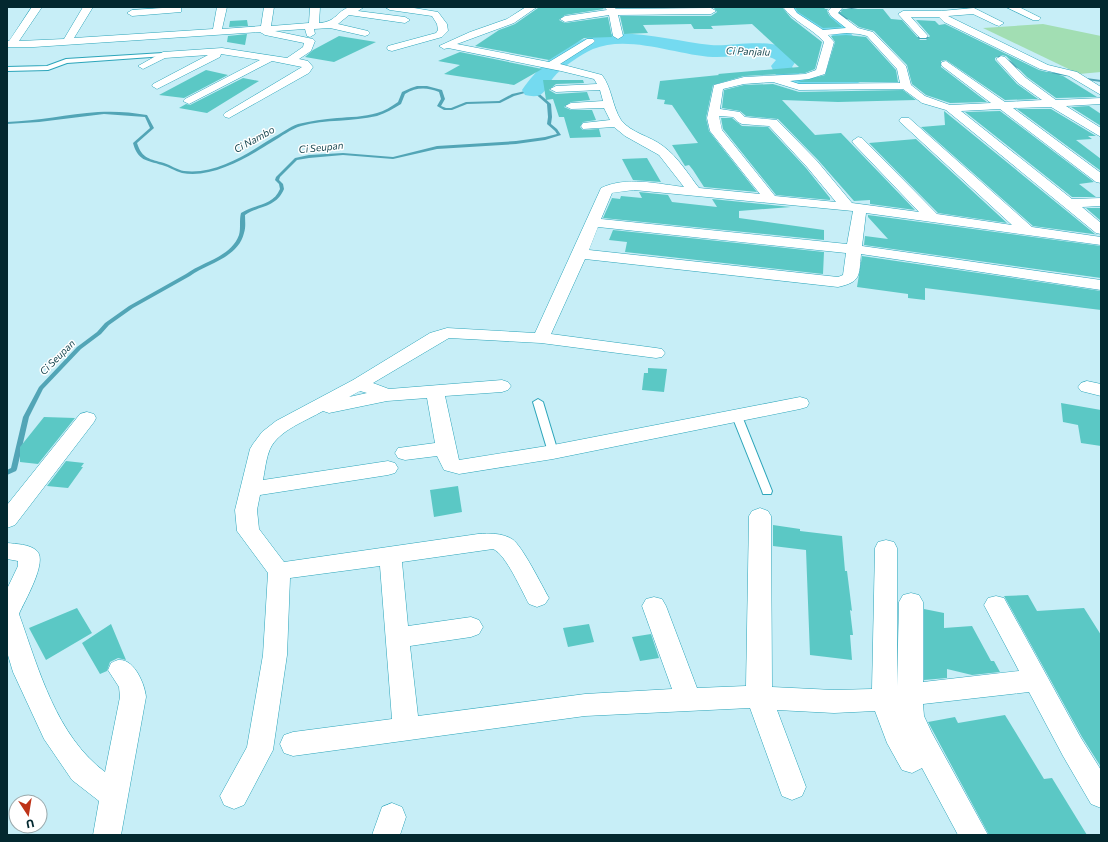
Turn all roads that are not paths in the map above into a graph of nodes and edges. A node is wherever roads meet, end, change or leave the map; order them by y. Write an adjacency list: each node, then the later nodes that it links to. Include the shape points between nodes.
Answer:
1 (38, 7): 37 (street)
2 (88, 7): 38 (street)
3 (222, 7): 31 (street)
4 (269, 7): 28 (street)
5 (315, 7): 26 (street, via 314,24)
6 (359, 7): 18 (street)
7 (390, 7): 41 (street, via 435,14 442,24 443,31 439,35)
8 (532, 7): 40 (street, via 496,28)
9 (788, 7): 33 (street, via 794,15)
10 (838, 7): 30 (street, via 834,14)
11 (895, 7): 19 (street)
12 (1011, 7): 22 (street)
13 (179, 9): 15 (street); 27 (street)
14 (970, 9): 20 (street); 24 (street)
15 (133, 10): 29 (street)
16 (611, 10): 17 (street); 21 (street); 34 (street)
17 (711, 11)
18 (347, 12): 23 (street); 25 (street)
19 (903, 14): 20 (street); 35 (street)
20 (941, 14): 57 (street, via 947,20 1044,67 1078,77)
21 (565, 18)
22 (1036, 18)
23 (408, 20)
24 (999, 23)
25 (331, 25): 26 (street); 32 (street)
26 (310, 26): 28 (street); 39 (street)
27 (171, 28): 29 (street); 31 (street)
28 (266, 29): 31 (street); 39 (street, via 265,32 269,34)
29 (124, 31): 38 (street)
30 (853, 31): 33 (street); 54 (street, via 865,31 870,34 902,68)
31 (217, 32)
32 (365, 33)
33 (821, 33): 52 (street, via 829,42 821,72 814,76)
34 (618, 36)
35 (924, 36)
36 (590, 41): 49 (street)
37 (10, 42): 38 (street)
38 (67, 42)
39 (310, 42): 47 (street, via 305,51)
40 (447, 45): 42 (street); 49 (street)
41 (392, 48)
42 (434, 49)
43 (222, 51): 44 (street); 45 (street); 53 (street)
44 (163, 55): 50 (street); 51 (lane, via 66,61 48,68)
45 (271, 58): 47 (street); 58 (street)
46 (1001, 59): 61 (street, via 1008,69)
47 (289, 61): 66 (street, via 308,67)
48 (946, 64): 63 (street)
49 (554, 65): 55 (street, via 598,77)
50 (143, 66)
51 (7, 70)
52 (777, 79): 54 (street, via 800,87); 65 (street, via 718,87)
53 (157, 86)
54 (906, 86): 64 (street, via 923,101)
55 (604, 87): 56 (street); 60 (street)
56 (556, 89)
57 (1101, 92)
58 (188, 101)
59 (1101, 101): 61 (street)
60 (608, 104): 62 (street); 68 (street)
61 (1055, 104): 63 (street); 70 (street)
62 (571, 106)
63 (1002, 106): 64 (street); 72 (street)
64 (950, 108): 76 (street)
65 (714, 112): 74 (street, via 716,131); 77 (street, via 736,114 742,120 773,123)
66 (229, 115)
67 (905, 121): 81 (street)
68 (618, 123): 69 (street); 73 (street, via 628,133 664,152)
69 (587, 126)
70 (1101, 133)
71 (858, 141): 78 (street)
72 (1101, 178)
73 (694, 191): 74 (street); 79 (street, via 634,186 612,188 606,191)
74 (771, 199): 77 (street)
75 (1101, 202): 76 (street)
76 (1069, 203): 80 (street)
77 (854, 207): 78 (street); 83 (street)
78 (933, 218): 81 (street)
79 (593, 222): 83 (street); 84 (street)
80 (1101, 230)
81 (1029, 232): 82 (street)
82 (1101, 241)
83 (854, 249): 84 (street, via 851,276 838,282); 85 (street)
84 (580, 254): 86 (street)
85 (1101, 284)
86 (541, 338): 87 (street); 88 (street, via 447,333 436,336)
87 (656, 353)
88 (359, 384): 91 (street); 94 (street)
89 (502, 386): 90 (street)
90 (435, 390): 91 (street); 97 (street)
91 (387, 395): 94 (street)
92 (538, 402): 98 (lane)
93 (800, 404): 95 (street)
94 (306, 411): 101 (street, via 269,436 260,449)
95 (737, 416): 98 (street); 102 (lane)
96 (87, 418): 104 (street)
97 (445, 448): 98 (street, via 451,465 459,467); 99 (street)
98 (553, 452)
99 (405, 453)
100 (388, 468): 101 (street)
101 (250, 489): 108 (street, via 246,510 248,531)
102 (767, 491)
103 (760, 516): 119 (street)
104 (7, 520)
105 (886, 548): 121 (street)
106 (7, 552): 113 (street, via 22,553 29,557 29,566)
107 (390, 556): 108 (street); 109 (street, via 494,541 505,545); 115 (street)
108 (279, 571): 128 (street, via 275,655 260,750)
109 (537, 598)
110 (911, 602): 118 (street)
111 (996, 605): 117 (street)
112 (654, 606): 120 (street)
113 (7, 614): 127 (street, via 26,672 53,731 82,771)
114 (471, 628): 115 (street)
115 (397, 638): 122 (street)
116 (120, 670): 127 (street, via 130,681 133,697)
117 (1036, 680): 118 (street); 126 (street)
118 (910, 695): 121 (street); 130 (street, via 911,716 922,741)
119 (759, 697): 120 (street); 121 (street, via 803,701); 125 (street)
120 (688, 699): 122 (street, via 585,705)
121 (885, 700): 124 (street, via 896,735)
122 (406, 730): 123 (street)
123 (294, 744)
124 (912, 761)
125 (792, 787)
126 (1101, 794)
127 (115, 796): 129 (street)
128 (234, 796)
129 (107, 835)
130 (974, 835)

